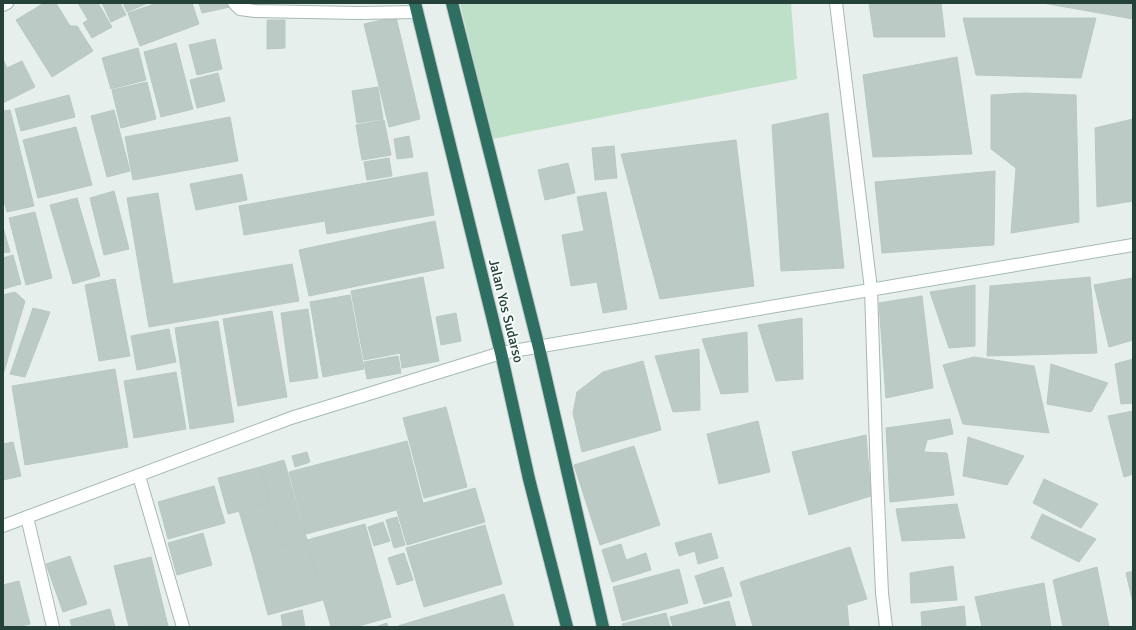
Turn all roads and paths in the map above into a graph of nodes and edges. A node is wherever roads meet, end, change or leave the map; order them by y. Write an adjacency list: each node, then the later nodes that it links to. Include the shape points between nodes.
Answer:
1 (7, 3): 5 (street)
2 (234, 3): 6 (street, via 240,9 255,11 358,13)
3 (452, 3): 9 (highway, Jalan Yos Sudarso)
4 (836, 3): 8 (street)
5 (3, 5)
6 (416, 7): 10 (highway, Jalan Yos Sudarso)
7 (1133, 245): 8 (street)
8 (871, 289): 9 (street); 18 (street, via 877,486)
9 (539, 348): 10 (street); 17 (highway, Jalan Yos Sudarso)
10 (501, 353): 11 (street, via 291,418); 16 (highway, Jalan Yos Sudarso, via 529,479)
11 (138, 476): 12 (street); 15 (street)
12 (27, 517): 13 (street); 14 (street)
13 (3, 526)
14 (53, 627)
15 (183, 627)
16 (567, 627)
17 (603, 627)
18 (886, 627)

